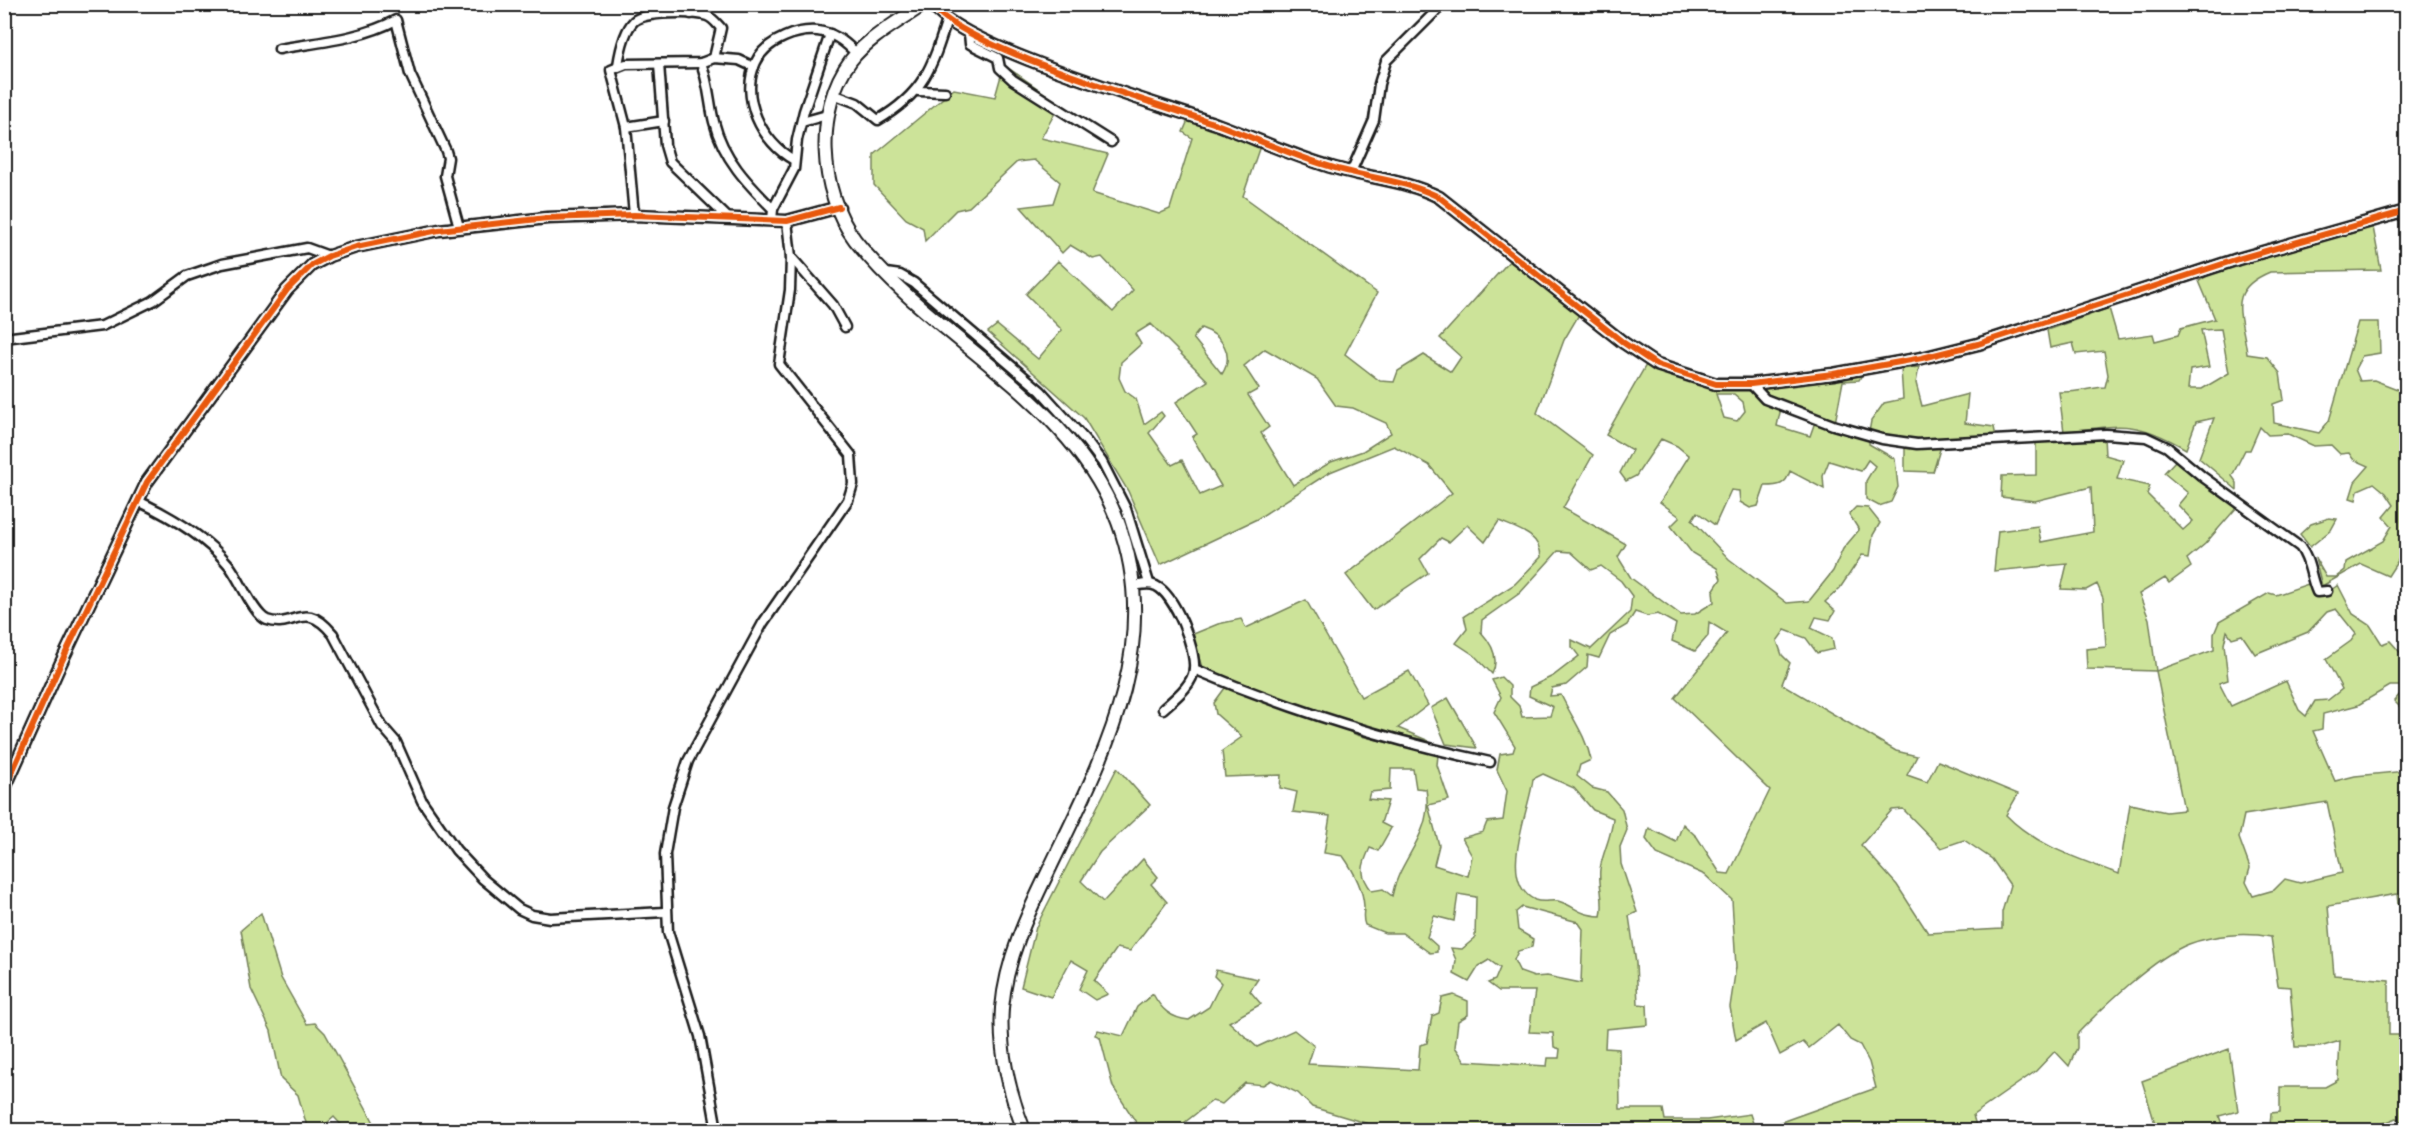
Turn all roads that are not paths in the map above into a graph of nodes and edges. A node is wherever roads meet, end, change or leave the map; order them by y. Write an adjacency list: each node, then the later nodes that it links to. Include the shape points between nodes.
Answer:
1 (924, 4): 9 (main road)
2 (932, 4): 5 (street)
3 (1443, 4): 24 (street, via 1386,61 1374,120)
4 (691, 9): 10 (street, via 721,28); 13 (street, via 635,20)
5 (947, 20): 6 (street); 15 (street)
6 (969, 33): 22 (street, via 970,44 998,58 1000,68 1014,80); 24 (street, via 1085,80)
7 (830, 34): 9 (street); 14 (street, via 813,31 786,37 765,50); 20 (street)
8 (279, 49): 31 (street, via 361,33 396,20 410,74 446,151 445,176)
9 (857, 54): 17 (main road)
10 (714, 58): 11 (street); 14 (street, via 739,60)
11 (701, 63): 12 (street); 28 (street, via 724,150)
12 (658, 64): 13 (street); 19 (street)
13 (618, 65): 21 (street, via 611,70)
14 (754, 67): 23 (street, via 751,91 756,120 775,145)
15 (918, 91): 16 (street); 17 (street, via 878,120 857,103)
16 (945, 92)
17 (833, 94): 18 (main road)
18 (827, 115): 20 (street); 25 (main road, via 825,150)
19 (663, 121): 21 (street); 29 (street, via 670,162)
20 (802, 122): 23 (street)
21 (626, 127): 27 (street)
22 (1111, 142)
23 (794, 160): 28 (street, via 790,180)
24 (1351, 172): 37 (street, via 1420,188 1439,197 1586,315 1657,364 1716,384)
25 (839, 207): 30 (street); 34 (main road, via 856,241)
26 (2406, 211): 37 (street, via 2238,259 1978,344 1922,358)
27 (634, 215): 29 (street); 31 (street)
28 (772, 215): 29 (street); 30 (street)
29 (728, 218)
30 (787, 221): 33 (street)
31 (459, 227): 32 (street)
32 (329, 256): 36 (street, via 306,248 222,264 187,276 153,301 102,326); 38 (street, via 312,265 286,290 170,448)
33 (791, 257): 35 (street, via 833,305); 46 (street, via 787,320 778,364 851,455 853,484 848,500 763,623 688,761 669,827)
34 (886, 273): 39 (street, via 914,283 1064,414 1102,462 1126,509); 40 (main road, via 1034,405 1073,446 1117,518)
35 (845, 327)
36 (4, 338)
37 (1751, 384): 41 (street, via 1765,399 1833,425 1917,444 2113,433 2155,440 2300,547 2311,565 2315,589)
38 (138, 501): 45 (street); 46 (street, via 186,528 227,563 267,620 304,615 324,622 382,726 396,742 422,801 456,850 519,909 532,915 568,919)
39 (1149, 584): 40 (street); 42 (street, via 1163,591 1172,603 1190,645)
40 (1134, 586): 48 (main road, via 1130,663 1119,715 1028,912 1002,1007 1006,1074)
41 (2327, 591)
42 (1194, 669): 43 (street, via 1188,684); 44 (street, via 1258,697 1335,723 1394,741)
43 (1163, 709)
44 (1490, 762)
45 (4, 790)
46 (665, 912): 47 (street, via 672,949 700,1036)
47 (717, 1131)
48 (1024, 1131)

